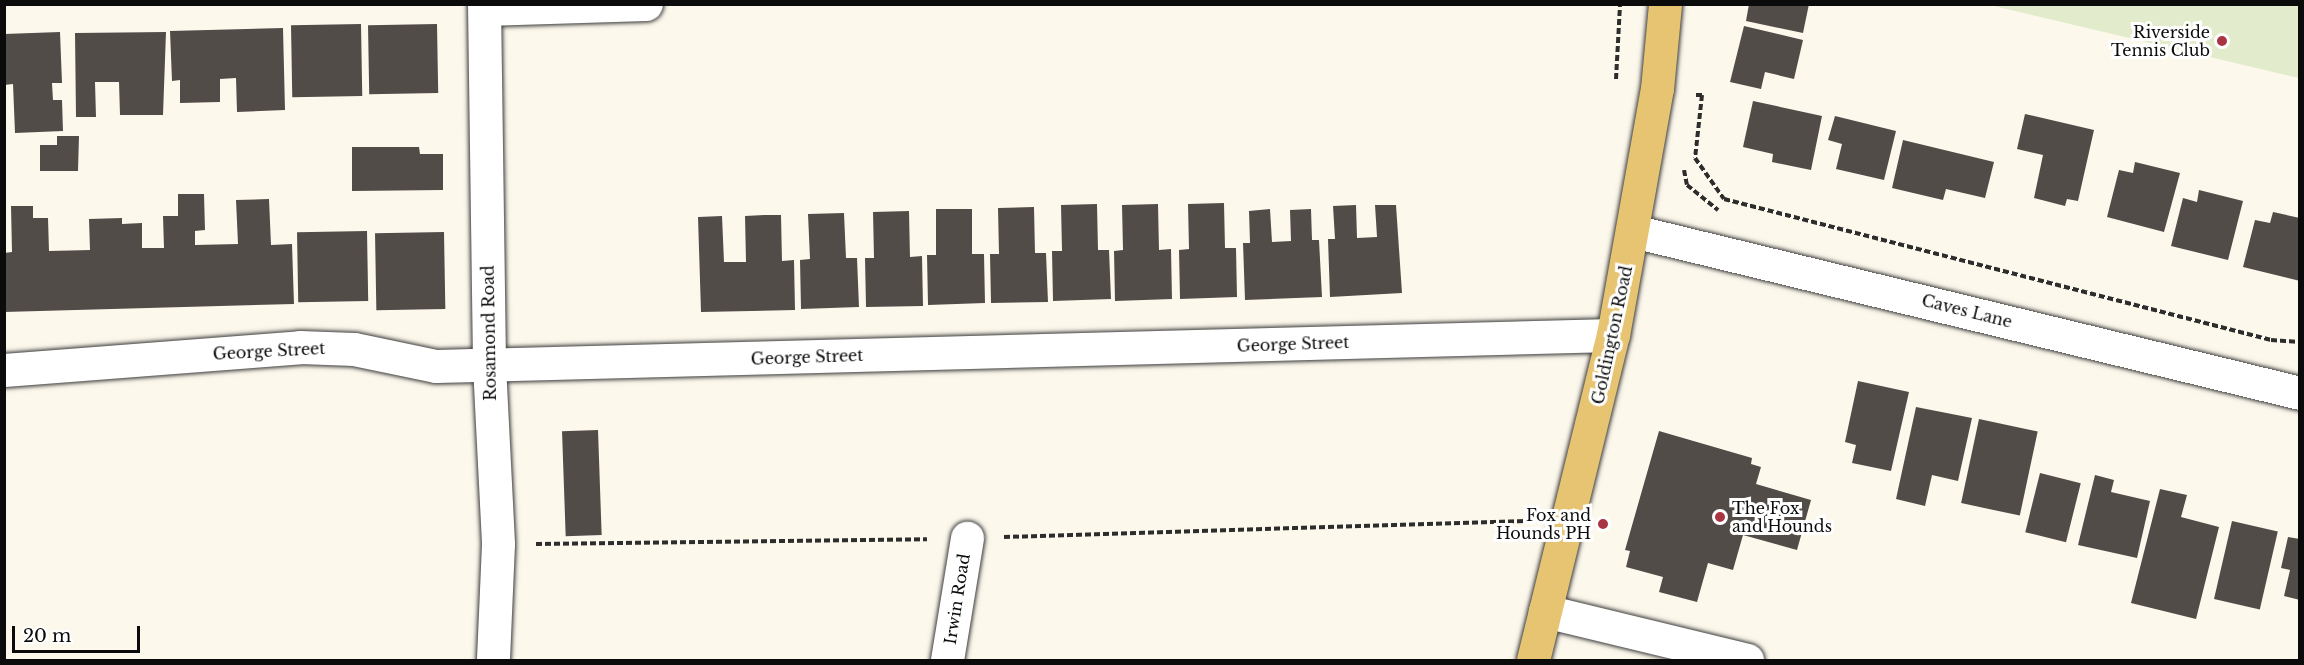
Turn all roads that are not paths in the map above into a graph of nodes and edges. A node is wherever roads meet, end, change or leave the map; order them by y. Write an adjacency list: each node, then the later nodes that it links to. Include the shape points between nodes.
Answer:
1 (646, 4): 3 (street)
2 (1665, 4): 4 (main road, Goldington Road, via 1657,89)
3 (484, 7): 6 (street, Rosamond Road)
4 (1634, 231): 5 (main road, Goldington Road); 8 (street, Caves Lane)
5 (1613, 335): 6 (street, George Street); 10 (main road, Goldington Road)
6 (489, 365): 7 (street, George Street, via 436,366 354,349 300,347); 11 (street, Rosamond Road, via 498,544)
7 (4, 370)
8 (2300, 393)
9 (967, 538): 12 (street, Irwin Road)
10 (1545, 611): 13 (main road, Goldington Road); 14 (street)
11 (493, 660)
12 (947, 660)
13 (1533, 660)
14 (1747, 660)

